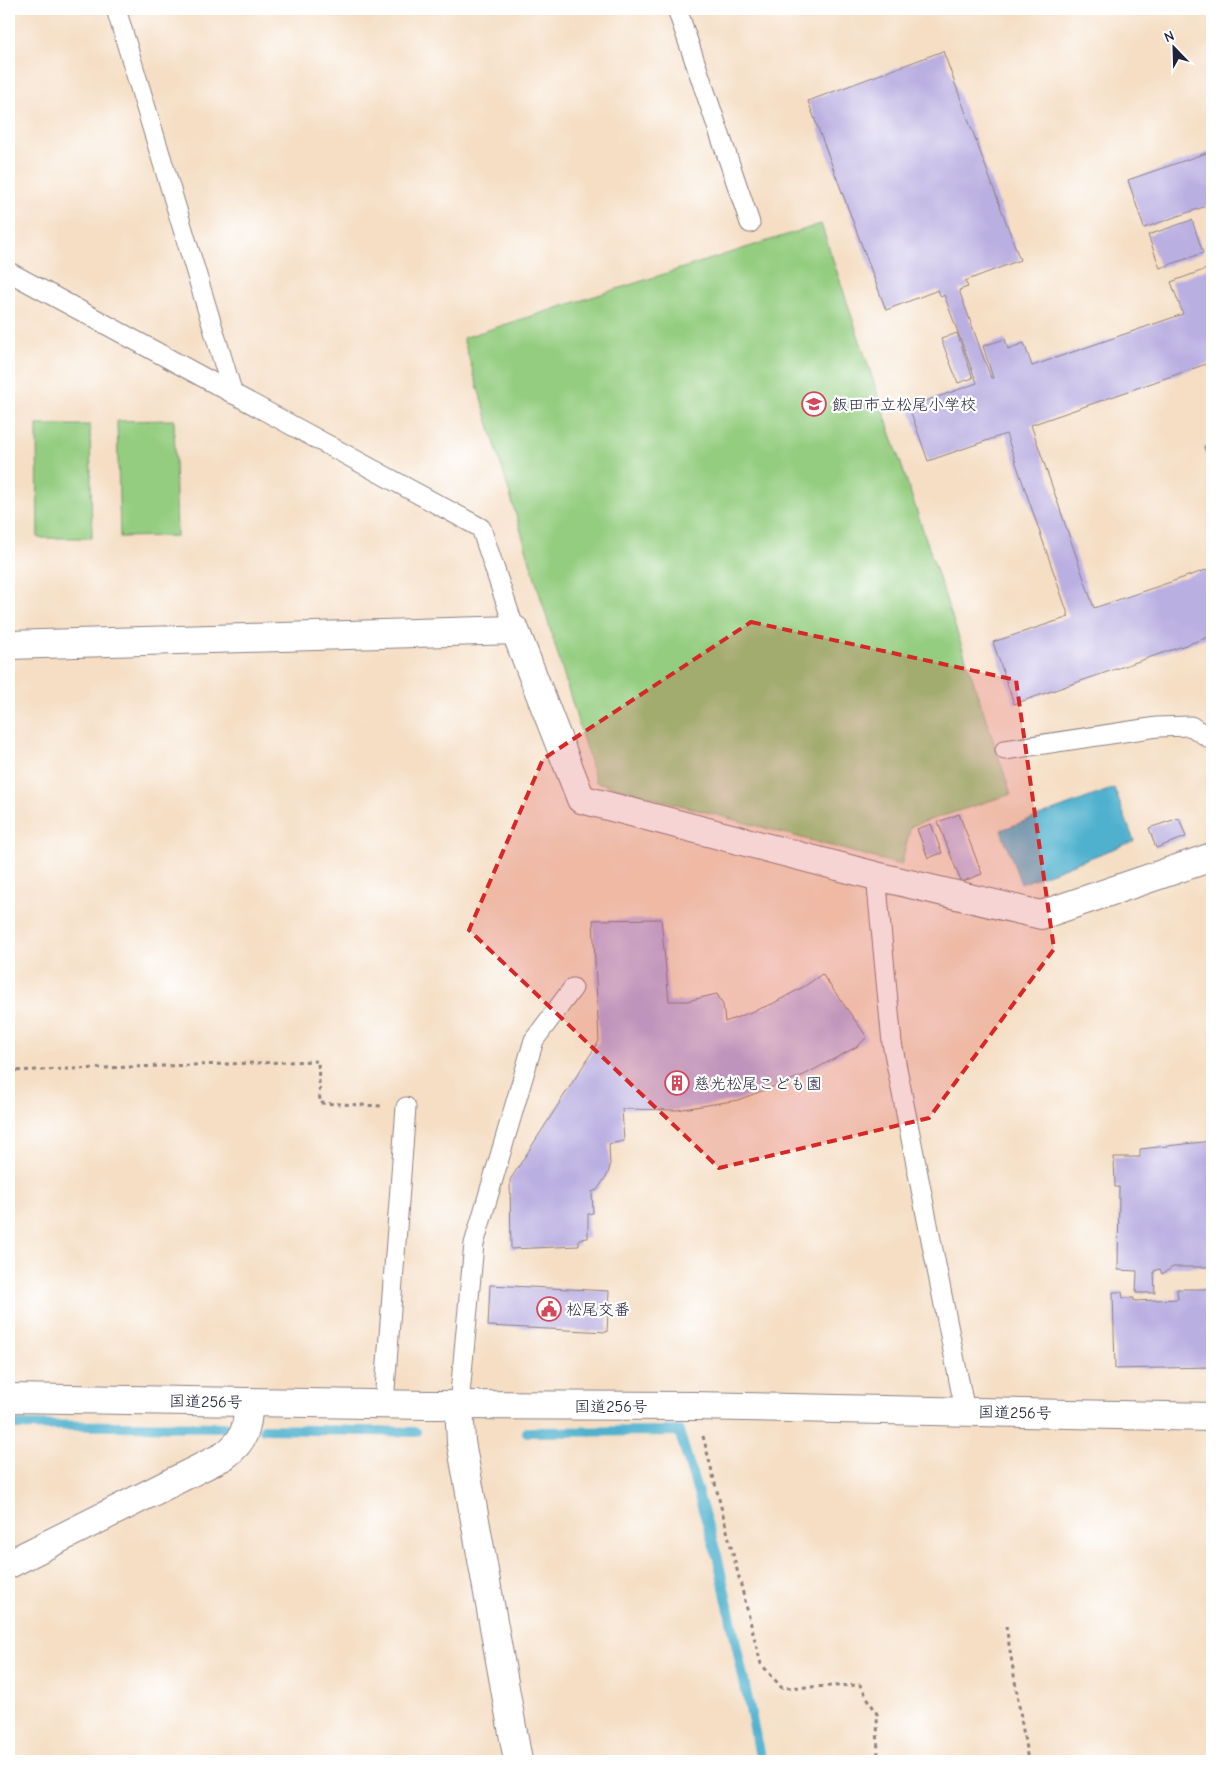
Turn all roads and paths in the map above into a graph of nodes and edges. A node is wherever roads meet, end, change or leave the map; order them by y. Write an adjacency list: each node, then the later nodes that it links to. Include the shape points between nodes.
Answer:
1 (116, 9): 5 (lane)
2 (677, 9): 3 (lane)
3 (750, 224)
4 (9, 272): 5 (lane)
5 (233, 394): 6 (lane, via 480,528)
6 (515, 630): 7 (main road); 11 (main road, via 581,799)
7 (9, 645)
8 (1212, 740): 9 (lane, via 1191,726 1157,727)
9 (1005, 750)
10 (1212, 857): 11 (main road, via 1041,915)
11 (876, 876): 20 (lane, via 892,1044)
12 (573, 988): 18 (lane, via 534,1040 474,1244)
13 (9, 1071): 14 (path, via 318,1061 320,1103)
14 (406, 1107): 17 (lane)
15 (9, 1398): 16 (main road, 国道256号)
16 (249, 1402): 17 (main road, 国道256号); 22 (main road, via 248,1422 236,1448)
17 (384, 1403): 18 (main road, 国道256号)
18 (459, 1405): 19 (main road, 国道256号); 24 (main road, via 462,1442)
19 (695, 1406): 20 (main road, 国道256号); 25 (path, via 762,1664 782,1688 860,1685 878,1714)
20 (965, 1411): 21 (main road, 国道256号)
21 (1212, 1417)
22 (9, 1564)
23 (1006, 1626): 26 (path)
24 (518, 1761)
25 (878, 1761)
26 (1028, 1761)

